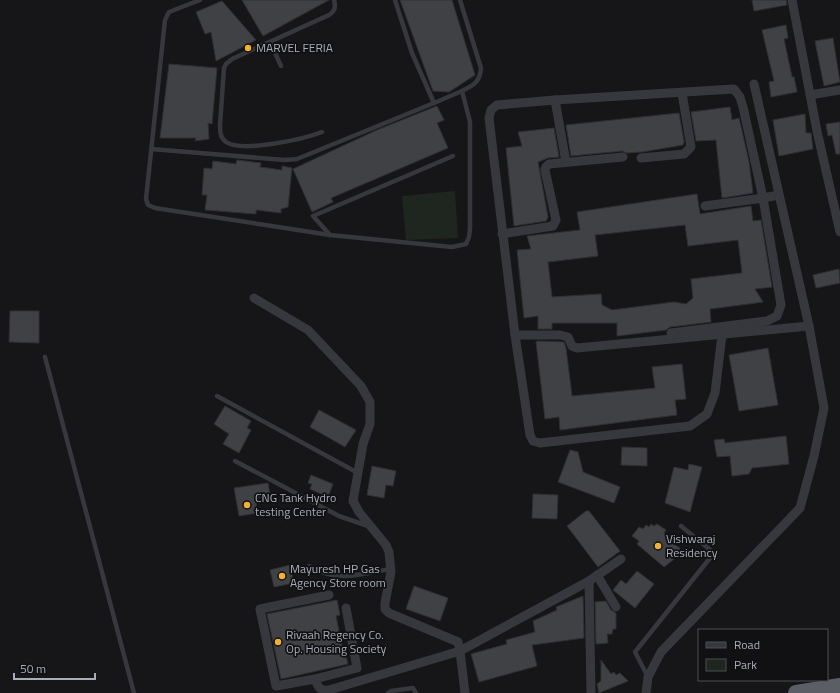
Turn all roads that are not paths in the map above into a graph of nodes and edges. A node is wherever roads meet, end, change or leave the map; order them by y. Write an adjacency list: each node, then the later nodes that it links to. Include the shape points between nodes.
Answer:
1 (200, 0): 16 (lane, via 169,12 165,20)
2 (334, 0): 6 (lane, via 334,12)
3 (395, 0): 14 (lane, via 412,53)
4 (460, 0): 10 (lane, via 481,68 477,83)
5 (792, 0): 12 (street)
6 (270, 42): 7 (lane); 15 (lane, via 226,64 220,134 225,142 246,146 296,141)
7 (281, 66)
8 (754, 84): 22 (street)
9 (840, 90): 12 (street)
10 (462, 91): 14 (lane); 27 (lane, via 470,122 470,229 466,244 452,247)
11 (682, 93): 13 (street); 19 (street, via 691,147 684,154); 23 (street, via 734,89 743,107)
12 (810, 95): 21 (street)
13 (555, 100): 20 (street); 26 (street, via 497,105 491,110 489,118)
14 (434, 103): 16 (lane, via 297,159)
15 (322, 132)
16 (151, 149): 27 (lane, via 146,199 148,205)
17 (453, 156): 27 (lane, via 312,216)
18 (623, 157): 20 (street)
19 (641, 158)
20 (566, 162): 26 (street, via 549,164 546,167 556,220 553,226)
21 (835, 191): 25 (street)
22 (779, 195): 23 (street); 29 (street)
23 (763, 198): 24 (street); 30 (street, via 781,305 777,316 767,321)
24 (705, 206)
25 (840, 232)
26 (502, 234): 31 (street)
27 (330, 235)
28 (254, 298): 36 (street, via 308,330 361,386 370,402 371,414)
29 (809, 326): 32 (street); 47 (street, via 824,408 800,508 661,652)
30 (671, 334)
31 (515, 335): 32 (street, via 560,335 568,337 572,346 577,348); 32 (street, via 530,435 533,441 540,443 690,426 707,414 715,393)
32 (722, 335)
33 (45, 357): 50 (lane)
34 (217, 396): 36 (lane)
35 (236, 461): 38 (lane, via 338,516)
36 (358, 473): 38 (street, via 353,501)
37 (681, 526): 47 (lane, via 714,553 635,652)
38 (371, 527): 41 (street, via 386,545)
39 (621, 559): 42 (street)
40 (309, 566): 41 (lane, via 334,576)
41 (391, 569): 46 (street, via 385,609 458,642)
42 (593, 578): 44 (street); 46 (street); 54 (street)
43 (329, 595): 48 (street, via 260,609 276,686)
44 (616, 607)
45 (346, 608): 48 (street, via 357,668)
46 (460, 651): 48 (street, via 329,690 318,688); 53 (street)
47 (648, 677): 55 (street)
48 (314, 678)
49 (840, 686): 56 (highway)
50 (134, 693)
51 (388, 693): 52 (lane, via 413,688)
52 (416, 693)
53 (465, 693)
54 (591, 693)
55 (646, 693)
56 (796, 693)

